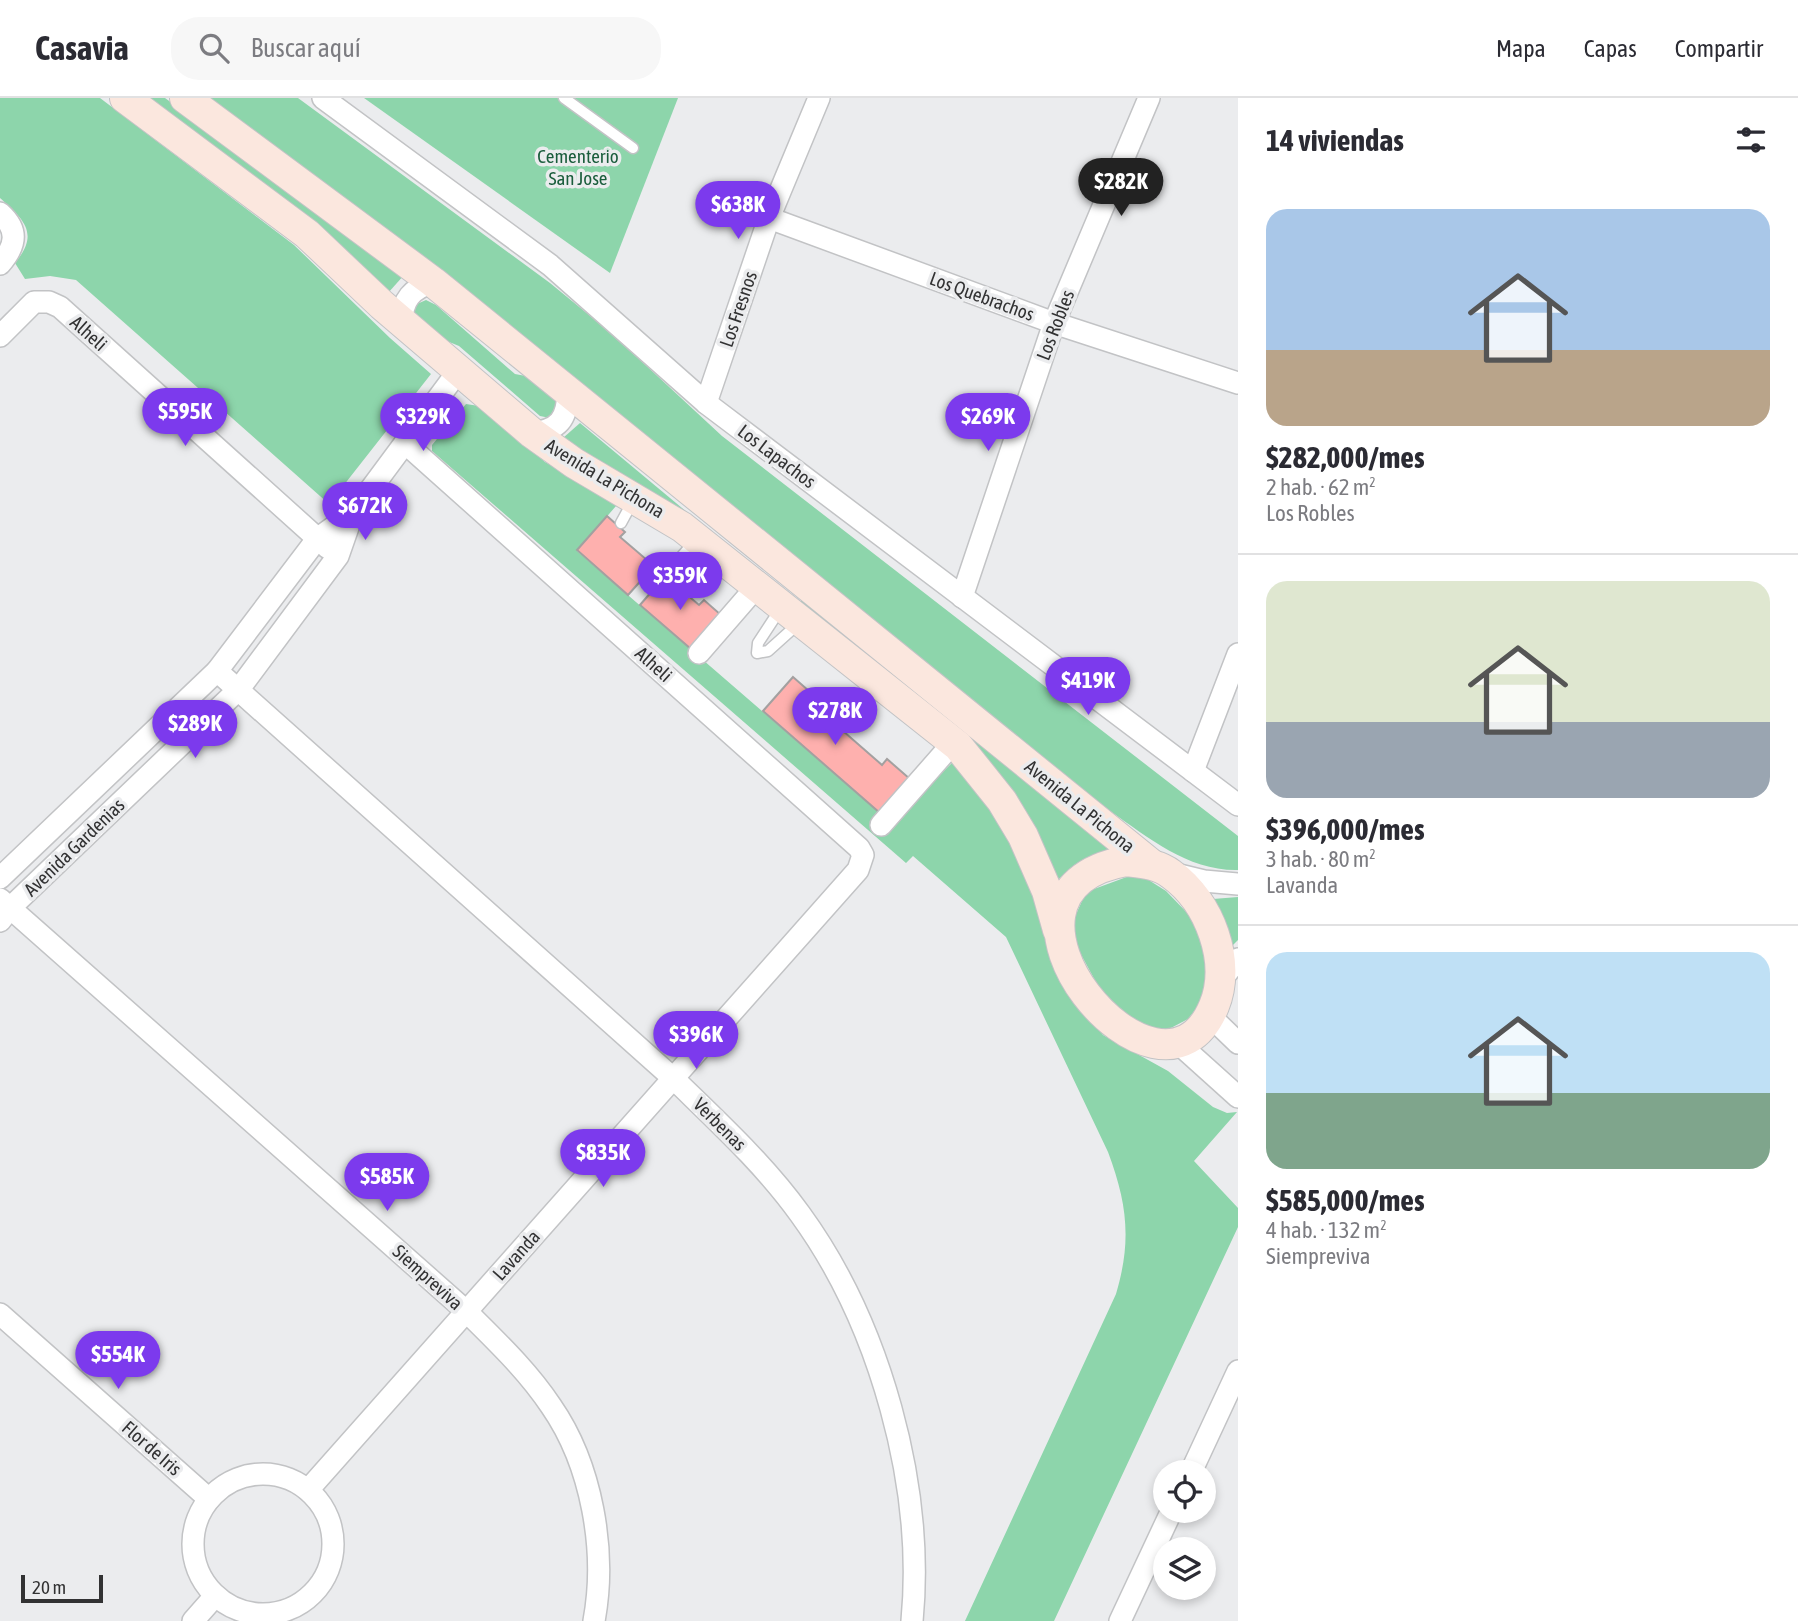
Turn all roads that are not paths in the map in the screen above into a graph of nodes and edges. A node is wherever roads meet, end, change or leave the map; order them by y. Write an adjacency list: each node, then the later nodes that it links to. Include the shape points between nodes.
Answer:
1 (125, 98): 12 (main road, Avenida La Pichona, via 307,234)
2 (185, 98): 11 (main road, Avenida La Pichona)
3 (323, 98): 18 (street, Los Lapachos, via 550,265)
4 (564, 98): 7 (lane)
5 (819, 98): 9 (street, Los Fresnos)
6 (1149, 98): 13 (street, Los Robles)
7 (633, 148)
8 (0, 213): 10 (street, via 14,233 14,244)
9 (769, 218): 13 (street, Los Quebrachos); 18 (street, Los Fresnos)
10 (0, 264)
11 (433, 282): 12 (street, via 408,296); 17 (main road, Avenida La Pichona)
12 (402, 322): 15 (main road, Avenida La Pichona)
13 (1054, 323): 16 (street, Los Quebrachos); 27 (street, Los Robles)
14 (0, 336): 24 (street, Alheli, via 34,302 60,307)
15 (458, 370): 19 (main road, Avenida La Pichona); 20 (street, Avenida Gardenias)
16 (1238, 383)
17 (568, 393): 19 (street, via 566,416 559,425); 39 (main road, Avenida La Pichona)
18 (706, 403): 27 (street, Los Lapachos)
19 (533, 433): 21 (main road, Avenida La Pichona, via 574,463)
20 (405, 443): 22 (street, Avenida Gardenias); 38 (street, Alheli, via 859,848)
21 (635, 497): 23 (lane); 26 (main road, Avenida La Pichona, via 690,547)
22 (353, 513): 24 (street, Avenida Gardenias); 25 (street, Avenida Gardenias)
23 (621, 523)
24 (317, 539): 25 (street, Alheli); 30 (street, Avenida Gardenias)
25 (338, 556): 32 (street, Avenida Gardenias)
26 (757, 586): 28 (street); 31 (main road, Avenida La Pichona)
27 (962, 597): 35 (street, Los Lapachos)
28 (699, 653)
29 (1238, 654): 35 (street)
30 (218, 671): 32 (street, Verbenas); 40 (street, Avenida Gardenias)
31 (877, 682): 33 (lane); 34 (main road, Avenida La Pichona)
32 (239, 689): 42 (street, Avenida Gardenias); 48 (street, Verbenas)
33 (858, 704)
34 (953, 743): 37 (street, via 925,764); 43 (main road, Avenida La Pichona, via 1002,800 1023,836)
35 (1193, 771): 36 (street, Los Lapachos)
36 (1238, 805)
37 (881, 825)
38 (862, 863): 48 (street, Lavanda)
39 (1161, 868): 41 (street, via 1205,881); 43 (main road, via 1126,861 1087,874 1064,905); 44 (main road, via 1199,903 1219,955)
40 (0, 878)
41 (1238, 884)
42 (3, 909): 50 (street, Siempreviva)
43 (1058, 930): 46 (main road, via 1079,984 1109,1020 1144,1042)
44 (1230, 969): 45 (main road)
45 (1210, 1016): 46 (main road, via 1199,1030); 47 (street)
46 (1178, 1043): 49 (street)
47 (1238, 1043)
48 (674, 1079): 50 (street, Lavanda); 60 (street, Verbenas, via 736,1140 800,1215 860,1322 886,1388 906,1479 914,1571)
49 (1238, 1097)
50 (466, 1311): 54 (street, Lavanda); 59 (street, Siempreviva, via 505,1348 553,1407 582,1468 597,1540)
51 (0, 1314): 55 (street, Flor de Iris)
52 (1238, 1371): 53 (street)
53 (1197, 1460)
54 (308, 1490): 55 (street, via 286,1478 263,1474 229,1482); 57 (street, via 328,1516 333,1537 329,1571 317,1590 300,1604 268,1615 234,1608)
55 (209, 1499): 57 (street, via 195,1525 193,1547 197,1569)
56 (1166, 1523): 61 (street)
57 (215, 1596): 58 (street)
58 (193, 1621)
59 (594, 1621)
60 (912, 1621)
61 (1120, 1621)

